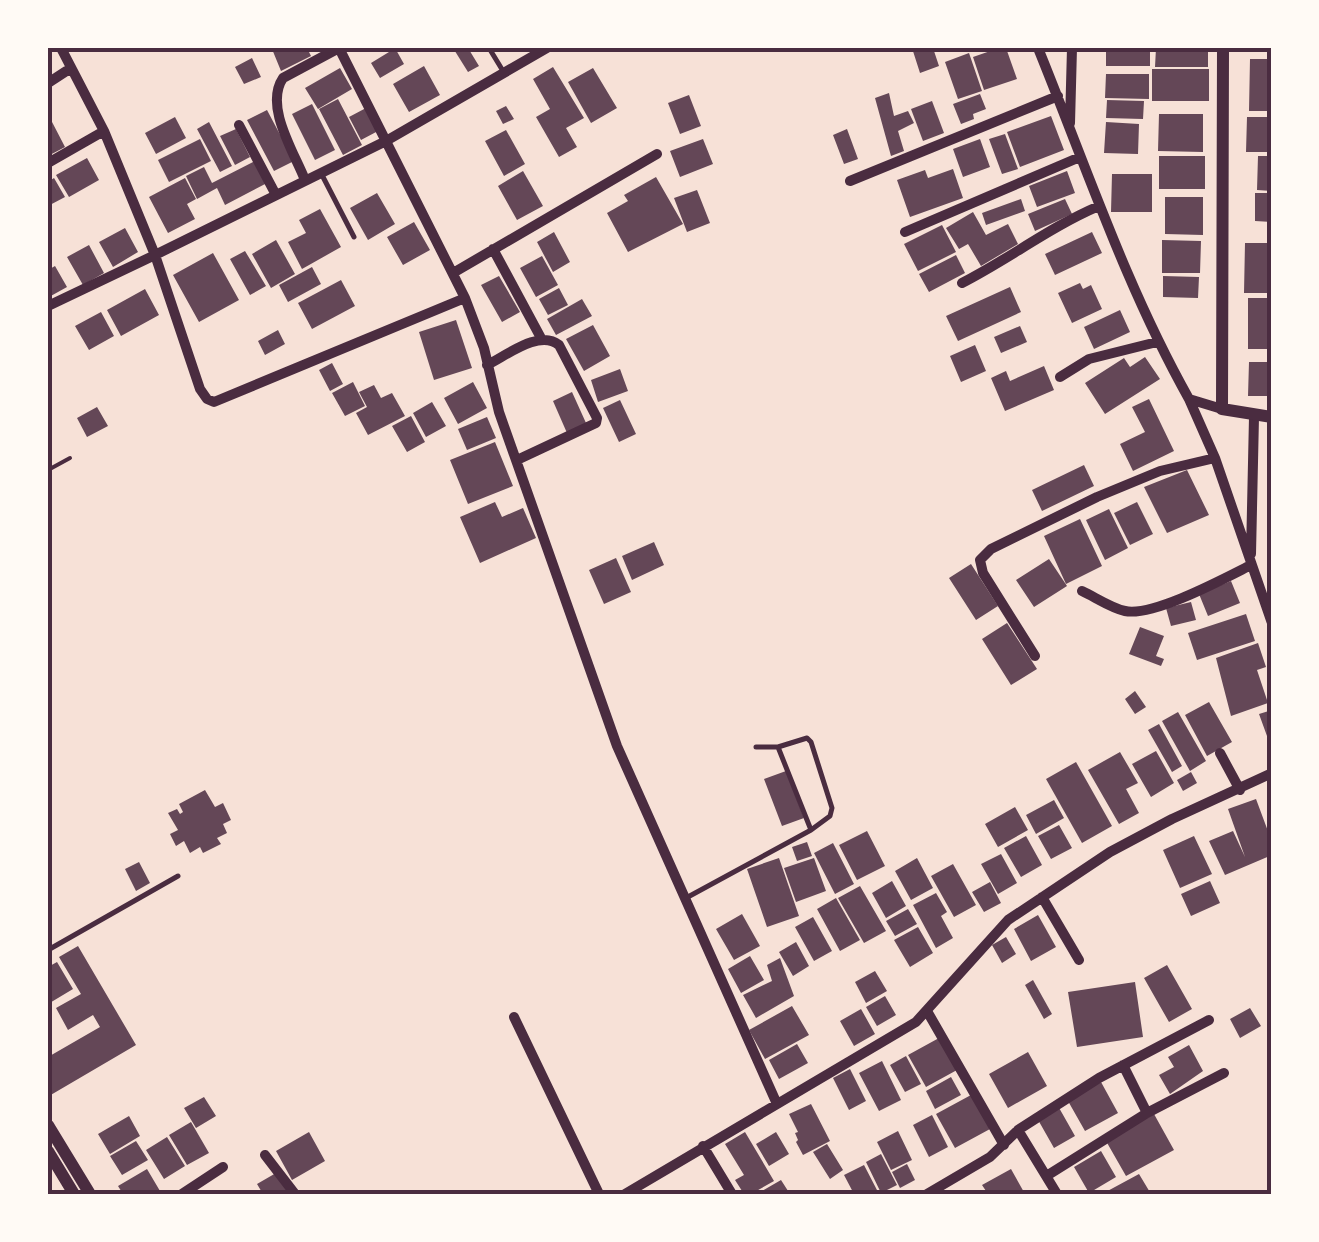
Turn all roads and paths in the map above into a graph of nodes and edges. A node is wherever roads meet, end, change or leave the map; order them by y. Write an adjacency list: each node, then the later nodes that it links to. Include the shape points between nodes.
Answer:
1 (61, 48): 8 (street)
2 (339, 48): 15 (street); 20 (street, via 278,86 277,109)
3 (489, 48): 9 (lane)
4 (546, 48): 9 (street)
5 (1038, 48): 11 (street)
6 (1072, 48): 13 (street)
7 (1223, 48): 37 (street)
8 (71, 68): 10 (street); 14 (street)
9 (505, 74): 15 (street)
10 (48, 82)
11 (1058, 96): 13 (street); 21 (street)
12 (239, 125): 22 (street)
13 (1070, 129): 17 (street)
14 (104, 131): 18 (street); 27 (street)
15 (386, 141): 19 (street); 28 (street)
16 (657, 154): 26 (street)
17 (1080, 157): 23 (street); 24 (street)
18 (48, 163)
19 (321, 172): 20 (street); 25 (lane)
20 (305, 180): 22 (street)
21 (850, 180)
22 (276, 195): 27 (street)
23 (1099, 206): 29 (street); 33 (street)
24 (906, 232)
25 (354, 237)
26 (494, 249): 28 (street); 32 (street)
27 (155, 255): 30 (street, via 200,389 214,402); 31 (street)
28 (453, 273): 30 (street)
29 (962, 283)
30 (464, 298): 34 (street)
31 (48, 306)
32 (541, 338): 34 (street); 42 (street, via 559,344 597,418)
33 (1157, 342): 35 (street, via 1090,359); 36 (street)
34 (487, 366): 42 (street)
35 (1060, 377)
36 (1188, 398): 37 (street); 41 (street)
37 (1222, 409): 38 (street)
38 (1254, 416): 39 (street); 44 (street)
39 (1272, 417)
40 (70, 458): 43 (path)
41 (1215, 458): 44 (street); 47 (street, via 1097,497 980,560)
42 (517, 460): 56 (street, via 617,746)
43 (48, 470)
44 (1251, 565): 45 (street, via 1141,611 1124,611); 46 (street)
45 (1082, 591)
46 (1272, 623)
47 (1035, 656)
48 (756, 747): 49 (lane)
49 (778, 748): 53 (lane); 53 (lane, via 811,742 832,808)
50 (1220, 753): 52 (street)
51 (1272, 773): 52 (street)
52 (1240, 790): 55 (street, via 1110,852)
53 (811, 830): 56 (lane)
54 (178, 876): 57 (lane)
55 (1042, 897): 58 (street); 59 (street, via 1008,920)
56 (684, 899): 64 (street)
57 (48, 950)
58 (1079, 960)
59 (927, 1011): 64 (street); 69 (street)
60 (514, 1017): 78 (street)
61 (1209, 1020): 62 (street)
62 (1123, 1065): 65 (street); 67 (street)
63 (1224, 1073): 65 (street)
64 (777, 1104): 68 (street)
65 (1147, 1112): 73 (street)
66 (48, 1125): 75 (street)
67 (1018, 1130): 69 (street); 73 (street)
68 (703, 1146): 79 (street); 80 (street)
69 (1004, 1146): 81 (street)
70 (48, 1151): 74 (street)
71 (265, 1155): 77 (street)
72 (223, 1168): 76 (street)
73 (1048, 1176): 82 (street)
74 (74, 1194)
75 (90, 1194)
76 (182, 1194)
77 (295, 1194)
78 (599, 1194)
79 (625, 1194)
80 (732, 1194)
81 (927, 1194)
82 (1057, 1194)

